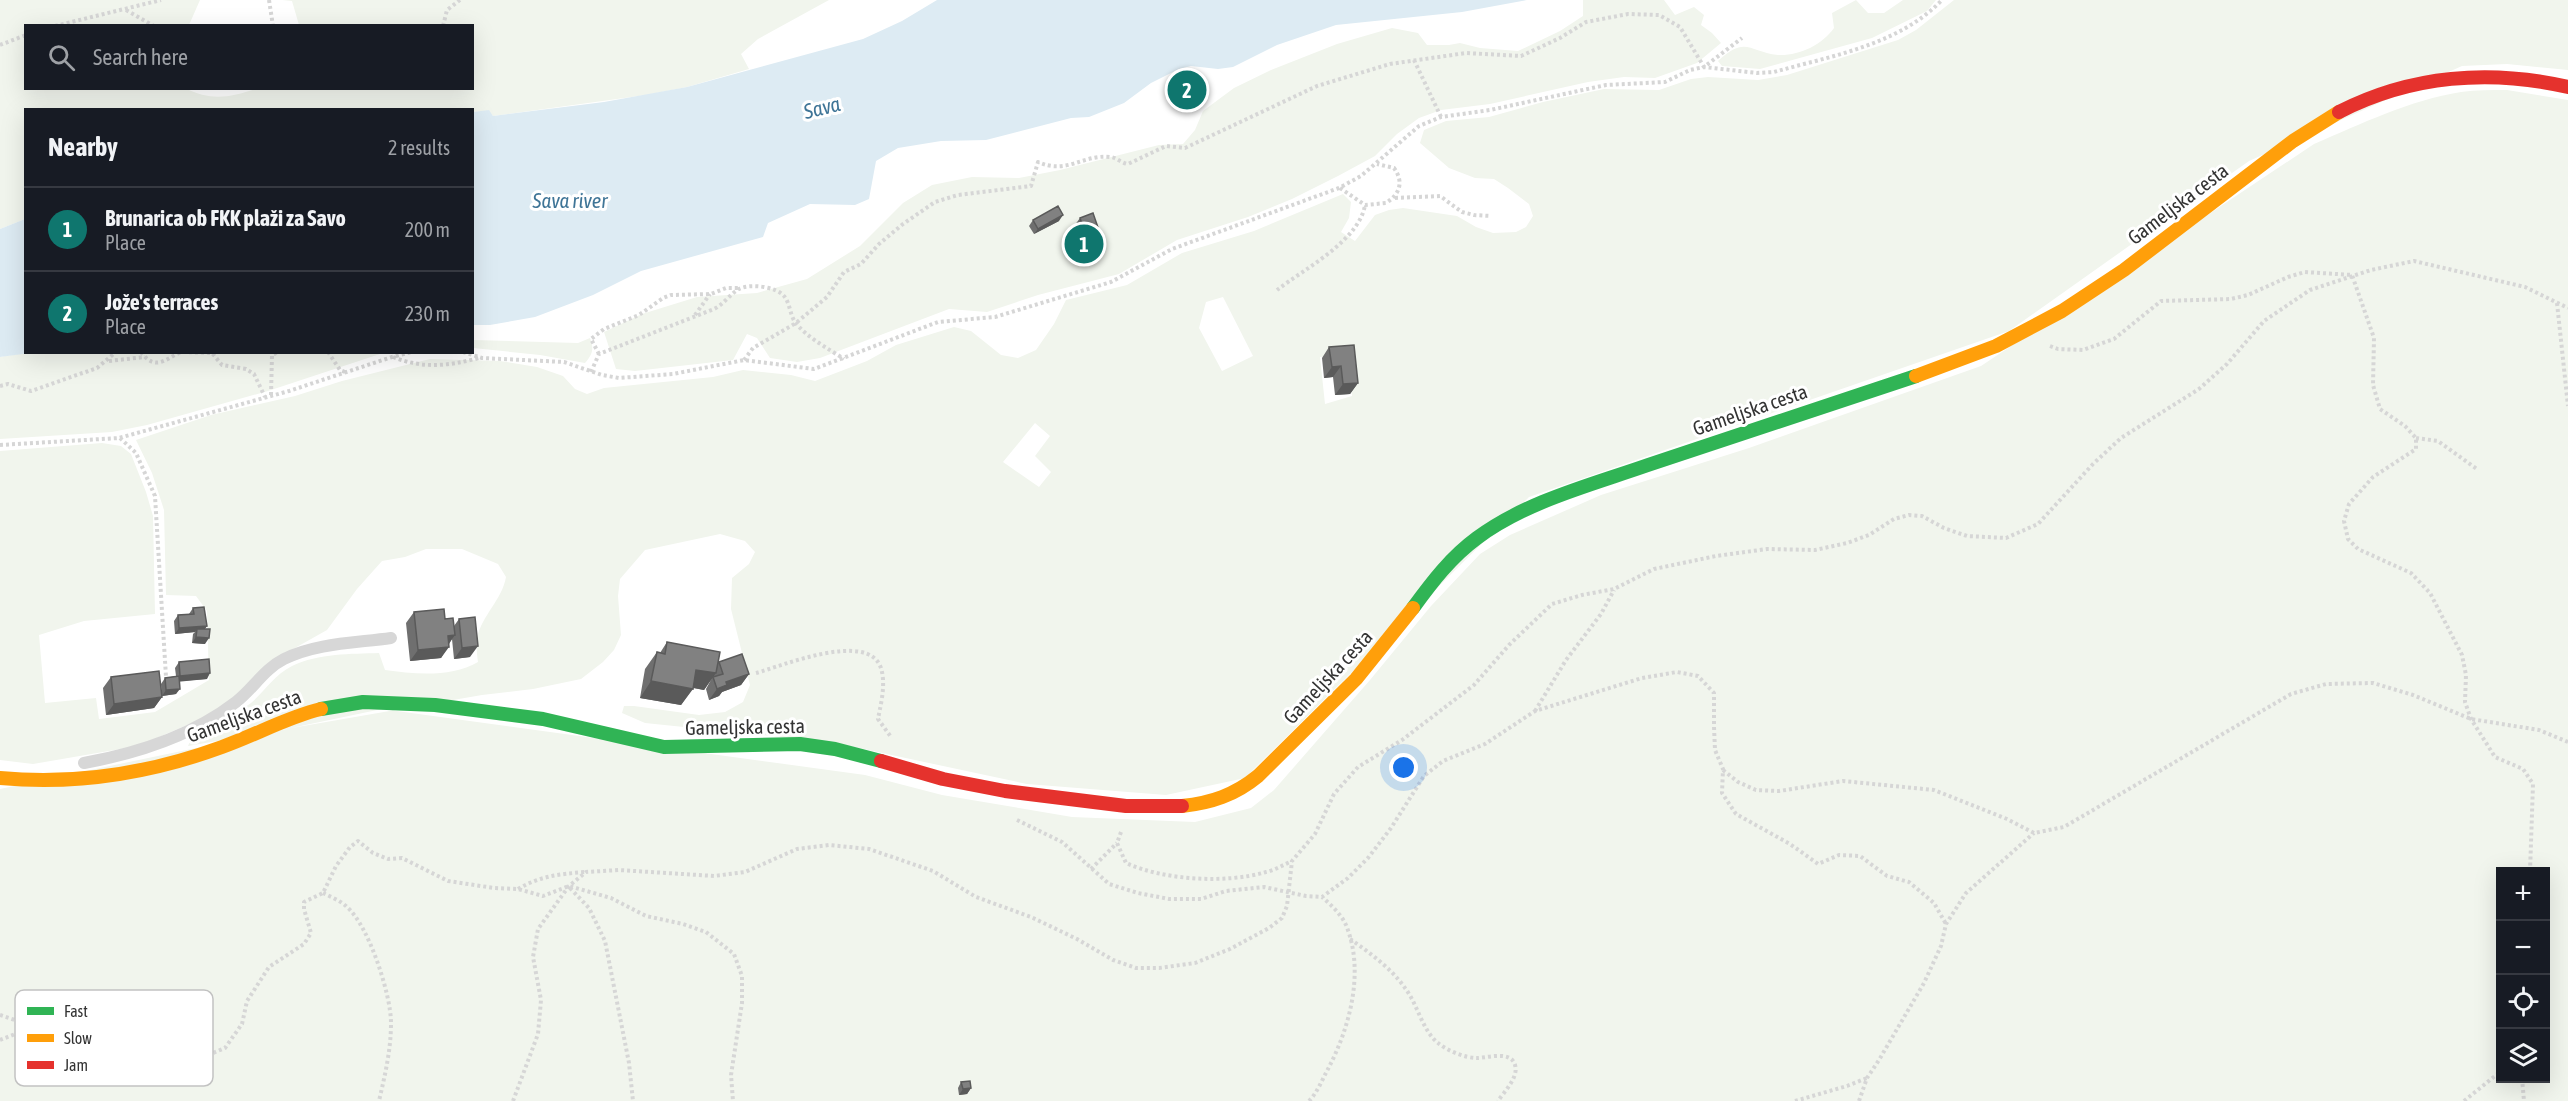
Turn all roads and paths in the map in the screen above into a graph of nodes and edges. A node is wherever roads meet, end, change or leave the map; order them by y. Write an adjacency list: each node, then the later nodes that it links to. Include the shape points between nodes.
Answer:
1 (161, 0): 5 (path)
2 (269, 0): 8 (path)
3 (460, 0): 9 (path, via 447,10)
4 (1942, 0): 14 (path, via 1898,34 1774,72)
5 (126, 9): 6 (path); 7 (path)
6 (63, 24)
7 (151, 24)
8 (273, 24)
9 (444, 24)
10 (24, 36): 12 (path)
11 (1742, 38): 14 (path)
12 (0, 45)
13 (1414, 60): 14 (path, via 1466,53 1521,56 1586,22 1628,14 1659,15 1680,27); 16 (path); 29 (path, via 1317,86 1185,148 1166,146 1128,164 1111,156 1062,167 1038,162 1031,186 958,195 935,202 887,237 861,264 844,272 827,297)
14 (1704, 67): 16 (path, via 1665,81 1606,85)
15 (2568, 87): 30 (street, Gameljska cesta, via 2534,80 2468,77 2405,87 2347,107 2295,140 2079,301)
16 (1442, 117): 17 (path, via 1419,126)
17 (1376, 165): 18 (path); 19 (path, via 1388,165 1399,175 1401,183)
18 (1339, 188): 20 (path); 43 (path, via 1172,249 1111,282 995,317 938,322)
19 (1394, 198): 20 (path, via 1378,206); 21 (path, via 1440,196 1462,212)
20 (1365, 205): 24 (path, via 1364,214 1349,233 1323,258)
21 (1491, 216)
22 (2352, 275): 26 (path, via 2414,261 2524,287); 30 (path, via 2305,272 2240,297 2161,302 2114,339 2083,350 2058,350); 53 (path, via 2374,338 2373,385 2380,410); 56 (path, via 2310,290 2264,321 2228,364 2199,389 2121,438 2038,524 2006,538 1968,536 1922,516 1909,515 1847,543 1815,550 1767,549 1716,556 1654,569)
23 (740, 288): 25 (path); 28 (path, via 722,304); 29 (path, via 752,286 784,296)
24 (1277, 290)
25 (711, 294): 28 (path); 39 (path, via 671,295 639,315 604,329 591,339)
26 (2556, 302): 27 (path); 51 (path)
27 (2568, 308)
28 (695, 316): 39 (path)
29 (796, 323): 43 (path, via 816,342); 44 (path, via 753,348)
30 (2023, 333): 67 (street, Gameljska cesta, via 1961,360 1611,478 1497,525 1446,566 1376,657 1251,782 1235,793 1195,806)
31 (114, 354): 45 (path)
32 (143, 354): 40 (path)
33 (180, 354): 40 (path, via 158,363)
34 (213, 354): 50 (path, via 222,365 254,374)
35 (274, 354): 49 (path)
36 (329, 354): 47 (path)
37 (404, 354): 41 (path)
38 (470, 354): 42 (path)
39 (599, 354): 46 (path)
40 (145, 357): 45 (path)
41 (392, 357): 42 (path, via 429,367); 47 (path)
42 (482, 358): 46 (path, via 547,360)
43 (844, 359): 44 (path, via 814,369)
44 (744, 360): 46 (path, via 637,377)
45 (108, 361): 48 (path, via 31,391 8,384)
46 (591, 372)
47 (346, 373): 49 (path)
48 (0, 386)
49 (271, 395): 50 (path)
50 (265, 397): 52 (path)
51 (2568, 406)
52 (119, 438): 54 (path); 59 (path, via 136,453 155,496)
53 (2416, 438): 55 (path, via 2438,441); 61 (path, via 2416,449 2359,491 2349,504 2344,521 2348,539 2358,549 2411,573 2430,593 2462,655 2465,702)
54 (0, 445)
55 (2477, 469)
56 (1614, 589): 60 (path); 71 (path, via 1552,604 1474,685 1402,740 1358,767 1334,794 1315,834)
57 (391, 638): 66 (lane, via 299,652 268,669 238,700 193,729 141,750 70,766)
58 (756, 674): 63 (path, via 831,652 867,653 881,668 883,697 878,719 893,743)
59 (166, 676)
60 (1535, 711): 64 (path, via 1642,678 1677,672 1698,676 1714,693 1715,750); 79 (path, via 1485,744 1443,761 1424,776 1368,858)
61 (2471, 718): 62 (path, via 2540,730); 69 (path, via 2373,683 2326,684 2291,694 2064,827); 72 (path, via 2495,758 2523,769 2533,784)
62 (2568, 742)
63 (889, 762): 66 (street, Gameljska cesta, via 789,743 665,747 496,711 359,703 301,714 188,758 119,772); 67 (street, Gameljska cesta, via 990,789)
64 (1722, 769): 69 (path, via 1756,790 1779,791 1843,781 1934,790); 80 (path, via 1722,793 1736,814 1818,864 1839,855 1860,856 1887,876 1909,882 1934,903)
65 (0, 778): 66 (street, Gameljska cesta)
66 (43, 781)
67 (1142, 807): 70 (path, via 1124,825)
68 (1008, 819): 73 (path, via 1062,842)
69 (2034, 833): 80 (path, via 1966,893)
70 (1116, 843): 71 (path, via 1126,863 1144,872 1198,879 1266,872); 73 (path)
71 (1292, 861): 77 (path)
72 (2530, 867)
73 (1091, 869): 77 (path, via 1109,884 1169,899 1201,899 1244,888)
74 (586, 872): 75 (path); 76 (path, via 535,879); 77 (path, via 619,870 714,876 745,872 797,849 829,845 868,849 933,871 976,897 1031,917 1136,968 1195,963 1230,949 1282,918)
75 (569, 886): 76 (path, via 543,896); 91 (path, via 538,929 533,957 541,1000 538,1034); 92 (path, via 589,908 605,940); 93 (path, via 611,898 646,916 706,933 734,954 742,976 742,1002 731,1075)
76 (518, 889): 78 (path, via 448,882 402,858 388,859 373,853 358,841 336,866)
77 (1289, 892): 79 (path)
78 (323, 893): 86 (path, via 304,902 311,933 304,944 269,967 248,1001 242,1023 225,1048); 90 (path, via 347,907 372,945 391,1020 388,1067)
79 (1322, 897): 81 (path, via 1346,924)
80 (1946, 924): 88 (path, via 1941,946 1924,983)
81 (1350, 939): 94 (path, via 1355,979 1350,1012 1337,1051); 95 (path, via 1405,987 1437,1043 1476,1058 1502,1056 1512,1060 1515,1074)
82 (0, 1015): 83 (path)
83 (15, 1020)
84 (15, 1034): 85 (path)
85 (0, 1040)
86 (213, 1053)
87 (2496, 1075): 98 (path)
88 (1867, 1078): 96 (path); 97 (path)
89 (2522, 1083): 99 (path)
90 (378, 1101)
91 (513, 1101)
92 (633, 1101)
93 (733, 1101)
94 (1309, 1101)
95 (1498, 1101)
96 (1795, 1101)
97 (1859, 1101)
98 (2464, 1101)
99 (2524, 1101)

